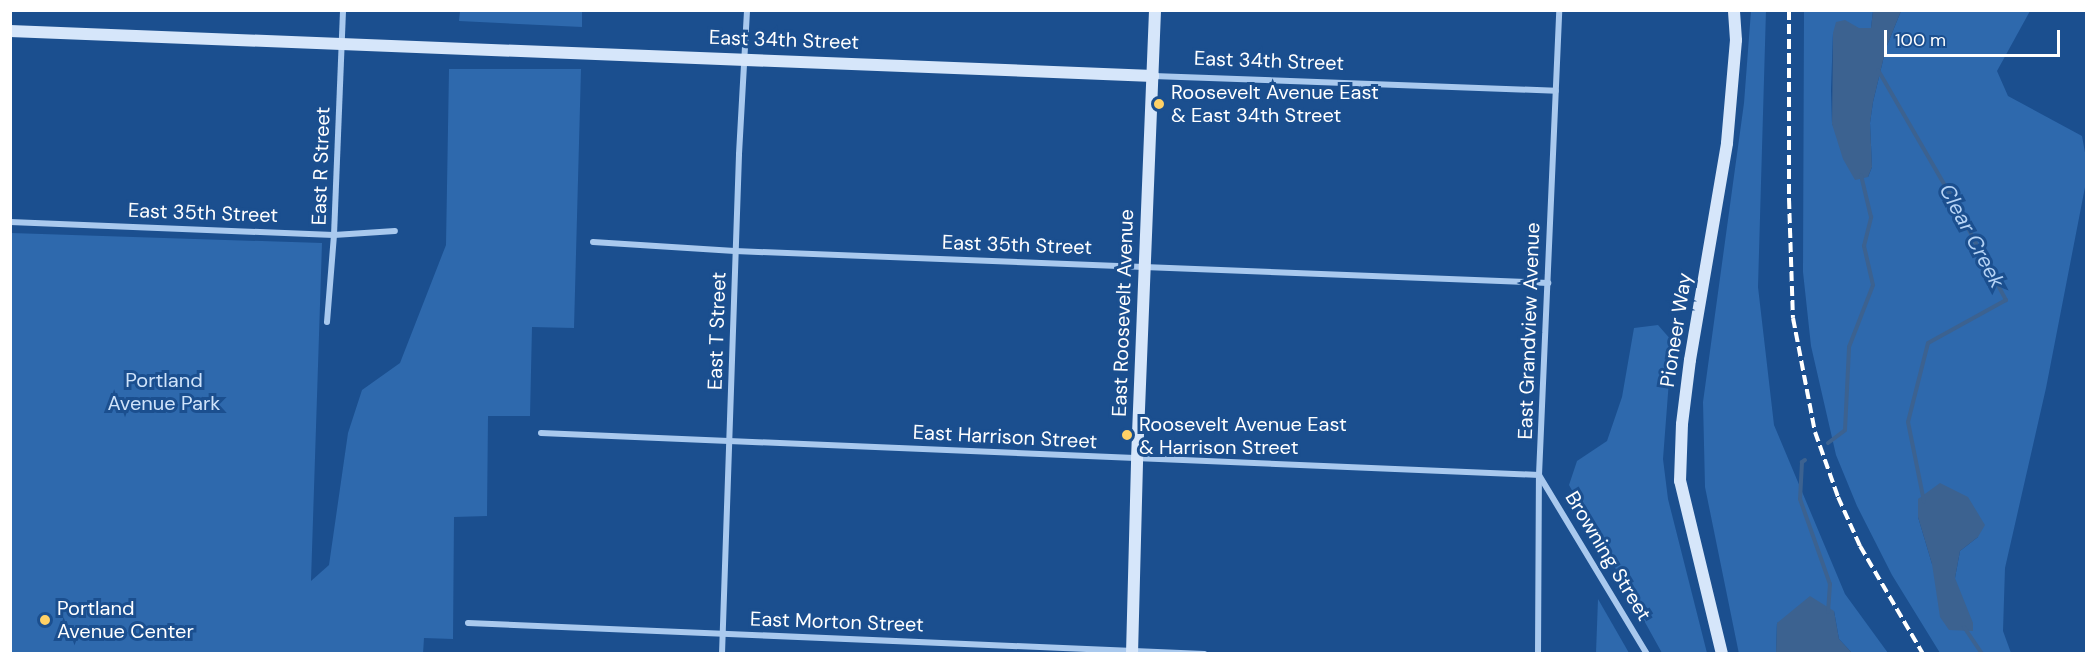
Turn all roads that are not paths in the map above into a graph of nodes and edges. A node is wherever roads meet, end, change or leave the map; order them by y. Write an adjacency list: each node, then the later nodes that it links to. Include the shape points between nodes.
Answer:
1 (343, 10): 7 (street, East R Street)
2 (747, 10): 8 (street, East T Street)
3 (1155, 10): 9 (street, East Roosevelt Avenue)
4 (1559, 10): 10 (street, East Grandview Avenue)
5 (1734, 10): 30 (street, Pioneer Way, via 1736,40 1727,143 1690,360 1680,481)
6 (10, 30): 7 (street, East 34th Street)
7 (342, 43): 8 (street, East 34th Street); 13 (street, East R Street)
8 (743, 58): 9 (street, East 34th Street); 15 (street, East T Street)
9 (1153, 76): 10 (street, East 34th Street); 16 (street, East Roosevelt Avenue)
10 (1556, 91): 17 (street, East Grandview Avenue)
11 (10, 222): 13 (street, East 35th Street)
12 (394, 231): 13 (street, East 35th Street)
13 (334, 235): 18 (street, East R Street)
14 (593, 242): 15 (street, East 35th Street)
15 (735, 251): 16 (street, East 35th Street); 20 (street, East T Street)
16 (1145, 267): 17 (street, East 35th Street); 21 (street, East Roosevelt Avenue)
17 (1548, 283): 22 (street, East Grandview Avenue)
18 (327, 322)
19 (541, 432): 20 (street, East Harrison Street)
20 (730, 441): 21 (street, East Harrison Street); 24 (street, East T Street)
21 (1137, 459): 22 (street, East Harrison Street); 25 (street, East Roosevelt Avenue)
22 (1539, 475): 28 (street, East Grandview Avenue); 29 (street, Browning Street)
23 (468, 622): 24 (street, East Morton Street)
24 (723, 634): 25 (street, East Morton Street); 26 (street, East T Street)
25 (1132, 652): 27 (street, East Morton Street)
26 (722, 654)
27 (1204, 654)
28 (1538, 654)
29 (1647, 654)
30 (1722, 654)

